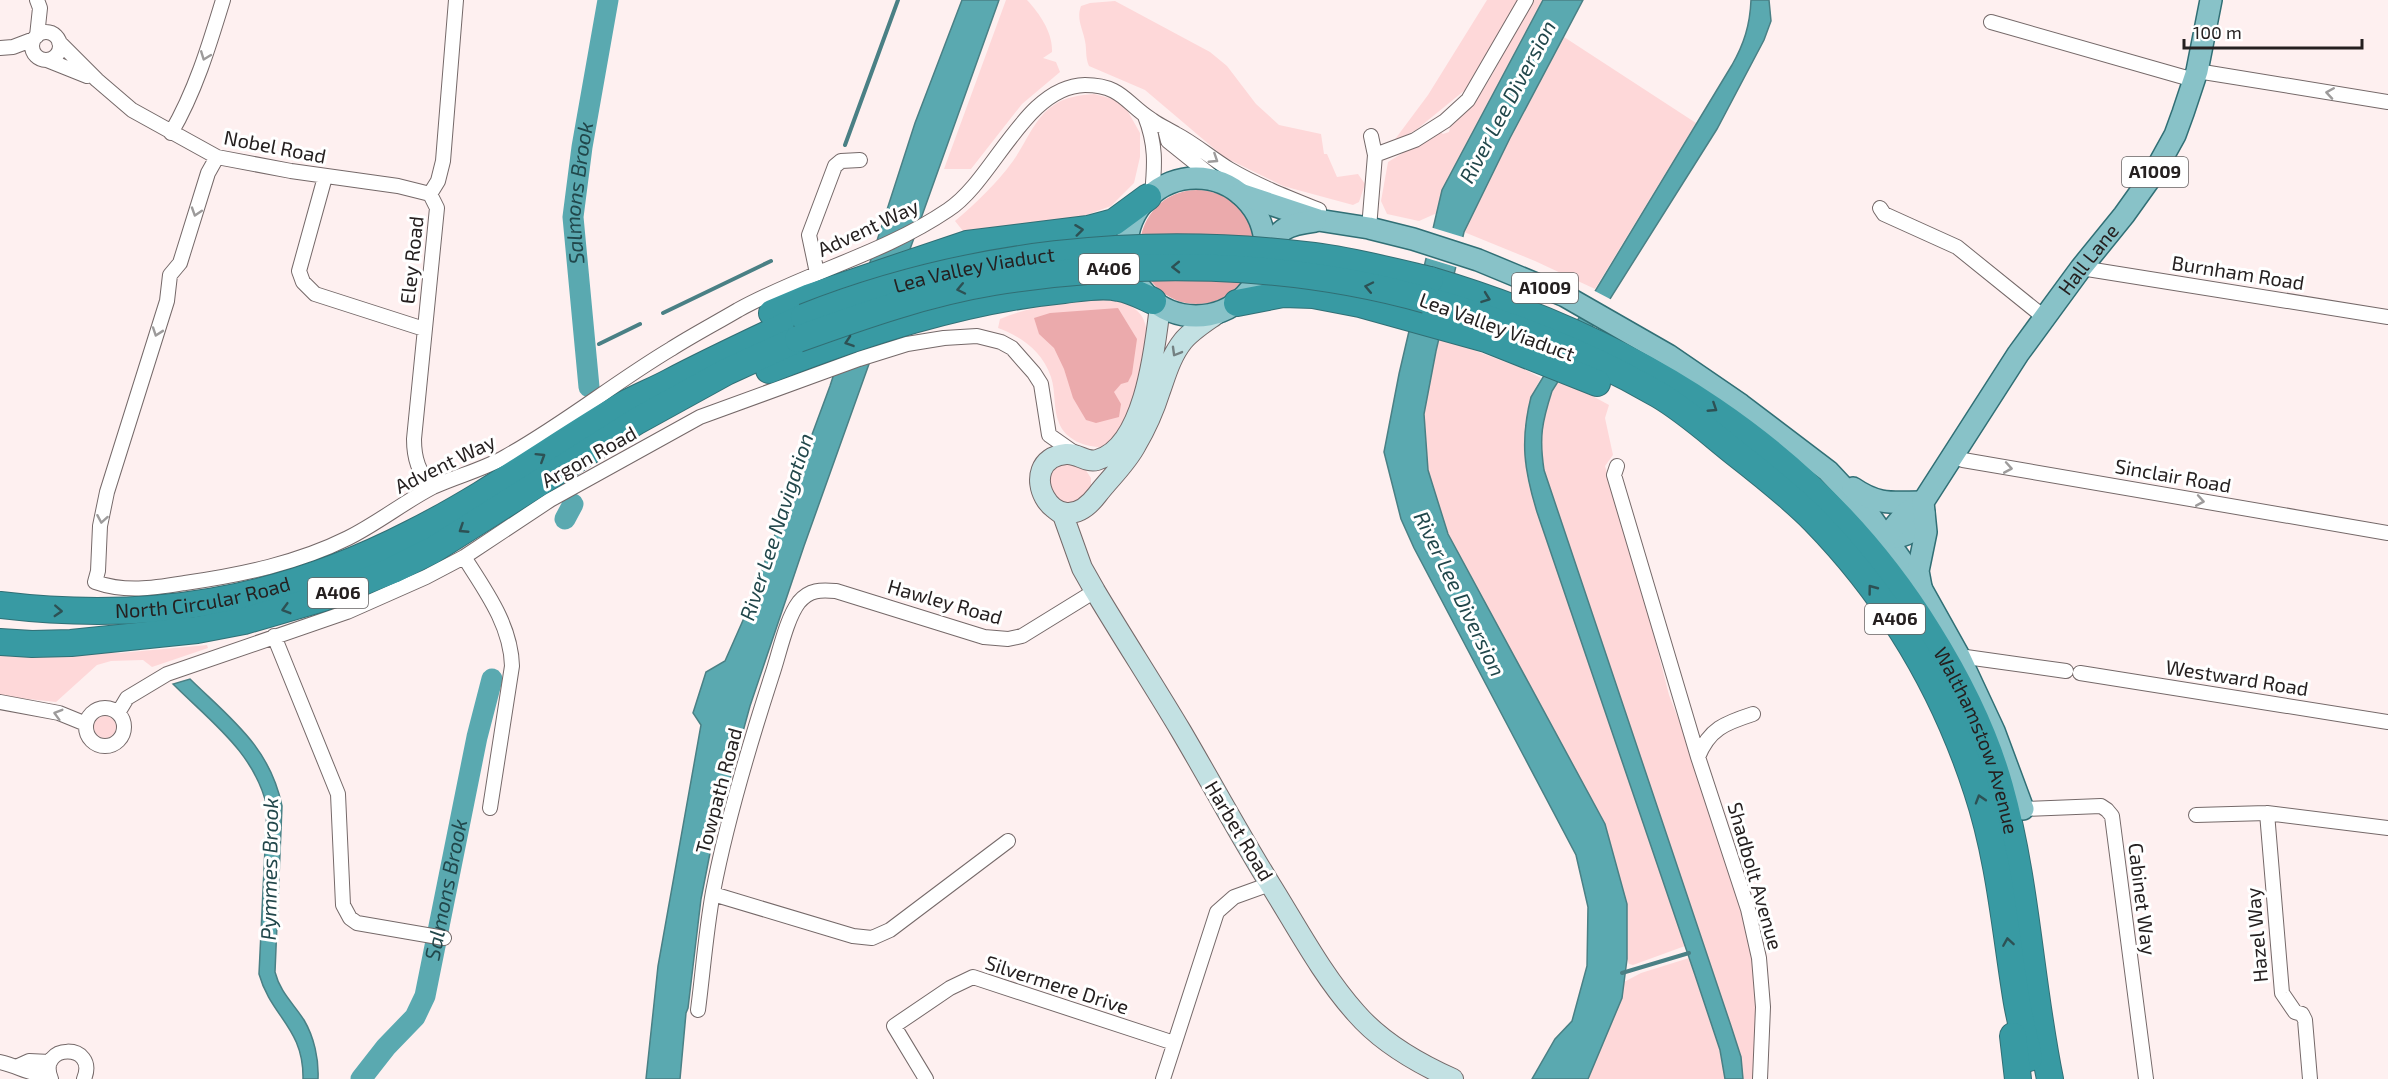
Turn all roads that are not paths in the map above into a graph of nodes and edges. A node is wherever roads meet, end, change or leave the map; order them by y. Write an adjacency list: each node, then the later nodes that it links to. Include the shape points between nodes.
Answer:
1 (37, 0): 7 (street, via 40,8)
2 (223, 0): 16 (street, one-way to 16, via 185,110)
3 (456, 0): 23 (street, Eley Road, via 443,161)
4 (1526, 0): 18 (street, via 1468,100 1415,140)
5 (2211, 0): 11 (main road, Hall Lane / A1009)
6 (1991, 22): 11 (street)
7 (36, 37): 8 (street, Nobel Road, via 46,33); 9 (street, Nobel Road); 10 (street, via 32,48)
8 (59, 42): 10 (street, via 58,53); 12 (street, Nobel Road)
9 (6, 47): 10 (street, Nobel Road)
10 (43, 60): 12 (street, Nobel Road)
11 (2195, 75): 13 (street, one-way to 11); 30 (main road, Hall Lane / A1009, via 2175,135 2154,173)
12 (97, 80): 16 (street, Nobel Road, via 132,110)
13 (2388, 102)
14 (1145, 116): 15 (street, Advent Way); 25 (street, via 1153,136 1155,163); 31 (street, Advent Way, via 1122,94 1108,88 1082,85 1057,92 1030,115 952,208 911,234)
15 (1165, 129): 22 (street, via 1168,141); 28 (street, Advent Way, one-way to 28, via 1248,180)
16 (171, 133): 19 (street, Nobel Road)
17 (1371, 136): 18 (street)
18 (1375, 155): 28 (street)
19 (217, 157): 21 (street, Nobel Road); 48 (street, Advent Way, one-way to 48, via 208,173 180,263 170,275 167,301 107,492 95,582 126,590 141,589 261,569 347,538)
20 (860, 160): 31 (street, via 841,161 835,166 809,235)
21 (325, 177): 23 (street, Nobel Road); 36 (street, via 299,271 303,282 315,294)
22 (1219, 182): 24 (main road); 25 (main road, via 1203,178 1179,180)
23 (430, 194): 36 (street, Eley Road, via 438,208)
24 (1240, 194): 27 (main road, A1009); 29 (main road, via 1260,220)
25 (1150, 195): 32 (main road, via 1131,224 1127,241 1135,280); 37 (highway, one-way to 25, via 926,257 967,244 1088,229 1114,222)
26 (1880, 208): 35 (street, via 1884,214 1957,248)
27 (1318, 220): 28 (main road, A1009); 29 (main road, A1009, via 1280,230)
28 (1365, 227): 39 (main road, A1009, via 1478,260 1565,296)
29 (1264, 257): 33 (main road, via 1257,281)
30 (2081, 267): 34 (street, Burnham Road); 35 (main road, Hall Lane / A1009)
31 (817, 273): 48 (street, Advent Way, via 765,296 670,349 502,459)
32 (1156, 304): 33 (main road, via 1177,314 1199,316); 38 (highway, via 1117,287 1092,287 988,301); 44 (street, via 1152,364 1134,420 1111,453 1091,461)
33 (1228, 308): 39 (highway, A406, via 1283,294 1360,304 1486,339 1578,375); 50 (street, one-way to 50, via 1183,341 1136,446)
34 (2388, 317)
35 (2045, 318): 43 (main road, Hall Lane / A1009)
36 (424, 328): 48 (street, Eley Road, via 414,457)
37 (801, 329): 38 (highway, one-way to 37); 39 (highway, Lea Valley Viaduct / A406, bridge, via 993,282 1135,267 1244,269 1343,281 1412,296 1534,336 1625,377); 40 (highway, Lea Valley Viaduct / A406, via 726,372); 40 (highway, via 778,310 712,345)
38 (906, 334): 42 (street, Argon Road, via 977,336 1012,348 1041,384); 56 (street, Argon Road, via 700,417 550,500)
39 (1663, 385): 41 (main road, A1009); 82 (highway, Walthamstow Avenue / A406, one-way to 39, via 1987,823 1962,748 1922,662 1863,576 1813,519 1715,436); 94 (highway, Walthamstow Avenue / A406, one-way to 94, via 1722,414 1800,477 1875,556 1940,651 1964,695 2000,785 2020,874 2032,979)
40 (632, 412): 49 (highway, Lea Valley Viaduct / A406)
41 (1778, 433): 47 (main road, A1009); 54 (main road, A1009)
42 (1049, 435): 44 (street); 46 (street, Argon Road, via 1044,446)
43 (1951, 455): 51 (main road, Hall Lane / A1009); 53 (street, Sinclair Road, one-way to 53)
44 (1080, 456): 46 (street, via 1058,456); 50 (street, via 1097,474 1096,494)
45 (1617, 466): 72 (street, Shadbolt Avenue, via 1614,475)
46 (1044, 468): 52 (street, via 1040,477 1042,495)
47 (1828, 471): 51 (main road, A1009, via 1878,502); 54 (main road, via 1870,516)
48 (431, 488)
49 (502, 493): 60 (highway, North Circular Road / A406, one-way to 49, via 48,611 121,612 254,594 372,553); 63 (highway, North Circular Road / A406, one-way to 63, via 433,550 323,598 244,621)
50 (1088, 505): 52 (street, via 1076,512); 55 (street, via 1079,513)
51 (1924, 508): 54 (main road, Hall Lane / A1009, via 1919,525 1902,537); 57 (main road, via 1926,540 1918,571)
52 (1055, 509): 55 (street, Harbet Road, via 1063,515)
53 (2388, 533)
54 (1884, 540): 57 (main road); 61 (main road, via 1916,593)
55 (1072, 542): 58 (street, Harbet Road)
56 (464, 557): 64 (street, Argon Road, via 365,605); 73 (street, via 490,597 511,652)
57 (1921, 588): 61 (main road)
58 (1095, 591): 59 (street, Hawley Road, via 1022,636 1008,639 984,637 836,591); 79 (street, Harbet Road)
59 (811, 592): 80 (street, Towpath Road, via 798,603 792,615 725,834)
60 (0, 605)
61 (1931, 608): 66 (main road)
62 (0, 626): 63 (highway, A406)
63 (143, 635): 65 (highway, A406, via 71,643)
64 (274, 636): 68 (street, Argon Road, via 155,679 127,698); 81 (street, via 338,794 346,912 357,923)
65 (0, 642)
66 (1959, 656): 70 (street, Westward Road); 74 (main road, via 1994,731)
67 (0, 702): 71 (street, one-way to 67, via 59,713)
68 (118, 713): 71 (street, via 102,709 92,714); 71 (street, via 124,722 124,733 113,745 96,744 88,735)
69 (1753, 714): 72 (street, via 1715,730)
70 (2388, 722)
71 (86, 724)
72 (1698, 757): 91 (street, Shadbolt Avenue, via 1748,909 1759,958)
73 (490, 808)
74 (2023, 809): 95 (highway); 96 (street, Cabinet Way, via 2101,806 2112,816)
75 (2267, 813): 76 (street); 77 (street); 97 (street, Hazel Way, via 2282,993 2305,1020)
76 (2196, 815)
77 (2388, 828)
78 (1008, 841): 80 (street, via 890,930 872,938 853,936)
79 (1270, 884): 84 (street, via 1234,897 1217,912); 90 (street, Harbet Road, via 1356,1013 1408,1057)
80 (713, 894): 83 (street, Towpath Road)
81 (440, 937)
82 (2016, 1000): 92 (highway, via 2012,1032); 93 (highway, Walthamstow Avenue / A406)
83 (698, 1010)
84 (1174, 1043): 88 (street, Silvermere Drive, via 973,977 894,1026); 89 (street)
85 (0, 1062): 86 (street, via 18,1066 29,1061)
86 (50, 1072): 87 (street, via 60,1052 77,1053 86,1065)
87 (84, 1079)
88 (927, 1079)
89 (1163, 1079)
90 (1453, 1079)
91 (1760, 1079)
92 (2018, 1079)
93 (2033, 1079)
94 (2050, 1079)
95 (2060, 1079)
96 (2146, 1079)
97 (2310, 1079)

